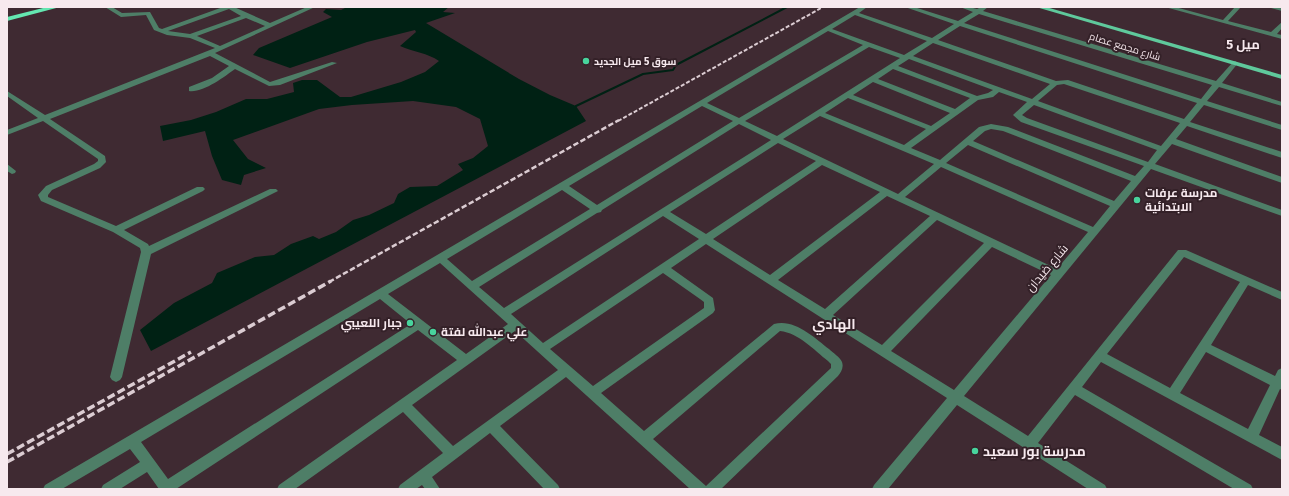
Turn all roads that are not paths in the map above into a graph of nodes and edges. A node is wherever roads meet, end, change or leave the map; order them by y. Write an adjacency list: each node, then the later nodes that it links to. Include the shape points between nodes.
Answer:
1 (56, 7): 17 (highway)
2 (108, 7): 23 (street, via 121,15 148,13 154,27)
3 (229, 7): 16 (street); 23 (street)
4 (312, 7): 21 (street)
5 (864, 7): 15 (street)
6 (908, 7): 19 (street)
7 (963, 7): 13 (street, شارع مجمع عصام)
8 (1039, 7): 33 (main road)
9 (1060, 7): 36 (main road)
10 (1168, 7): 18 (street)
11 (1238, 7): 18 (street)
12 (1273, 7): 14 (street)
13 (982, 9): 19 (street); 40 (street, شارع مجمع عصام)
14 (1282, 9)
15 (854, 13): 22 (street); 27 (street)
16 (246, 16): 21 (street); 25 (street)
17 (7, 19)
18 (1224, 22): 24 (street)
19 (959, 24): 27 (street); 47 (street)
20 (1282, 24): 24 (street)
21 (271, 26): 29 (street)
22 (827, 29): 28 (street); 48 (street)
23 (160, 32): 25 (street)
24 (1272, 35): 26 (street)
25 (192, 36): 29 (street)
26 (1282, 37)
27 (933, 40): 31 (street); 39 (street)
28 (869, 44): 31 (street); 53 (street)
29 (220, 48): 30 (street)
30 (210, 53): 34 (street); 52 (street)
31 (907, 57): 35 (street); 42 (street)
32 (334, 63): 34 (street, via 271,84)
33 (1234, 63): 37 (main road); 40 (street, شارع ضيدان)
34 (234, 66): 41 (street, via 215,80)
35 (892, 66): 38 (street); 45 (street)
36 (1282, 70)
37 (1282, 77)
38 (872, 79): 44 (street); 50 (street)
39 (1056, 83): 46 (street); 54 (street, via 1068,82)
40 (1217, 84): 47 (street, شارع ضيدان); 49 (street, شارع مجمع عصام)
41 (192, 89)
42 (999, 89): 45 (street, via 990,95); 46 (street)
43 (7, 93): 52 (street)
44 (847, 94): 51 (street); 56 (street)
45 (976, 98): 50 (street)
46 (1034, 102): 62 (street); 66 (street, via 1018,113 1018,117)
47 (1202, 102): 54 (street, شارع ضيدان); 55 (street)
48 (701, 103): 53 (street); 69 (street)
49 (1282, 104)
50 (954, 112): 56 (street)
51 (819, 113): 58 (street); 61 (street)
52 (44, 118): 57 (street); 79 (street, via 103,160 97,166 49,188 43,197)
53 (739, 121): 58 (street); 75 (street)
54 (1184, 123): 59 (street, شارع ضيدان); 63 (street)
55 (1282, 128)
56 (932, 129): 61 (street)
57 (7, 133)
58 (777, 140): 64 (street); 76 (street)
59 (1170, 140): 62 (street, شارع ضيدان); 68 (street)
60 (966, 141): 65 (street); 67 (street, via 985,127 998,126); 74 (street)
61 (905, 148): 65 (street)
62 (1162, 149): 66 (street, شارع ضيدان)
63 (1282, 155)
64 (822, 161): 72 (street); 81 (street)
65 (940, 164): 73 (street); 80 (street)
66 (1150, 165): 67 (street, شارع ضيدان); 77 (street)
67 (1137, 180): 74 (street, شارع ضيدان)
68 (1282, 180)
69 (562, 186): 75 (street); 84 (street)
70 (200, 189): 79 (street)
71 (273, 191): 83 (street)
72 (886, 192): 73 (street); 87 (street)
73 (899, 198): 78 (street)
74 (1116, 205): 80 (street, شارع ضيدان)
75 (598, 210): 89 (street)
76 (663, 212): 81 (street); 92 (street)
77 (1282, 213)
78 (936, 216): 82 (street); 93 (street)
79 (116, 230): 83 (street, via 139,242)
80 (1094, 231): 86 (street, شارع ضيدان)
81 (707, 240): 85 (street); 87 (street)
82 (991, 242): 86 (street); 98 (street)
83 (146, 252): 102 (street)
84 (440, 258): 89 (street); 90 (street)
85 (664, 268): 97 (street); 105 (street, via 704,296 709,301 709,310)
86 (1058, 274): 107 (street, شارع ضيدان)
87 (770, 280): 93 (street)
88 (1246, 280): 91 (street); 96 (street); 99 (street, via 1182,252)
89 (472, 286): 92 (street)
90 (380, 294): 94 (street); 112 (street)
91 (1282, 296)
92 (503, 314): 95 (street)
93 (826, 315): 98 (street)
94 (419, 324): 100 (street); 118 (street)
95 (515, 325): 97 (street); 100 (street)
96 (1203, 346): 103 (street); 106 (street)
97 (542, 349): 101 (street)
98 (883, 352): 107 (street)
99 (1100, 355): 104 (street); 106 (street)
100 (465, 360): 108 (street)
101 (566, 370): 105 (street); 109 (street)
102 (116, 377)
103 (1280, 380): 110 (street)
104 (1074, 388): 113 (street); 129 (street)
105 (592, 393): 111 (street)
106 (1172, 395): 110 (street)
107 (955, 397): 113 (street); 127 (street, شارع ضيدان)
108 (403, 404): 114 (street); 121 (street)
109 (491, 425): 114 (street); 124 (street)
110 (1251, 437): 115 (street)
111 (644, 439): 125 (street); 126 (street, via 778,327 794,331 832,358 837,363 834,373)
112 (132, 441): 116 (street); 119 (street)
113 (1029, 444): 128 (street)
114 (453, 454): 117 (street)
115 (1282, 454)
116 (149, 464): 118 (street); 120 (street)
117 (423, 476): 122 (street); 123 (street)
118 (167, 488)
119 (50, 489)
120 (108, 489)
121 (284, 489)
122 (405, 489)
123 (433, 489)
124 (552, 489)
125 (700, 489)
126 (711, 489)
127 (879, 489)
128 (1100, 489)
129 (1246, 489)

